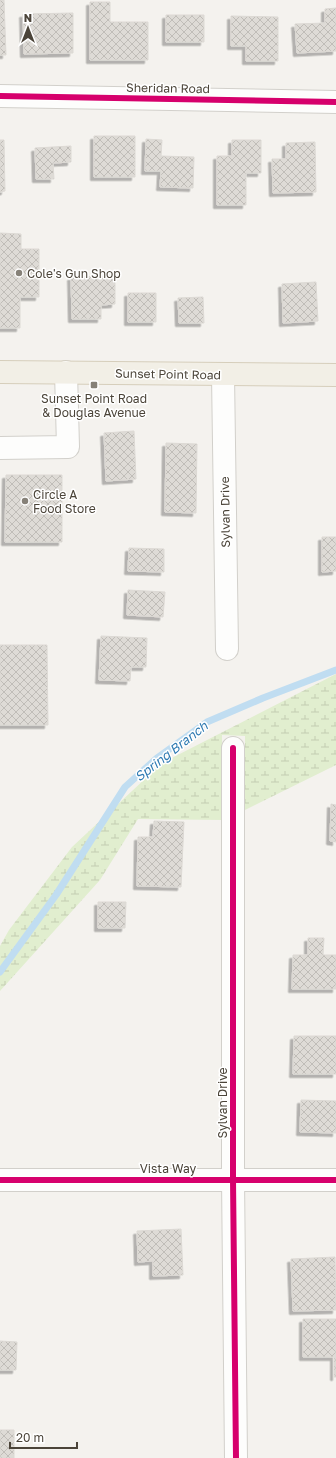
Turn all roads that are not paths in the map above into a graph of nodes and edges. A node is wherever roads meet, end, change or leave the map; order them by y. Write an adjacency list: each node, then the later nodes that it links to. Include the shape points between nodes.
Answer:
1 (0, 96): 2 (street, Sheridan Road)
2 (336, 102)
3 (0, 372): 4 (main road, Sunset Point Road)
4 (66, 372): 5 (main road, Sunset Point Road); 7 (street, via 68,447)
5 (223, 375): 6 (main road, Sunset Point Road); 8 (street, Sylvan Drive)
6 (336, 375)
7 (0, 448)
8 (227, 649)
9 (233, 748): 10 (street, Sylvan Drive)
10 (233, 1179): 11 (street, Vista Way); 12 (street, Vista Way); 13 (street, Sylvan Drive)
11 (0, 1180)
12 (336, 1180)
13 (236, 1458)

